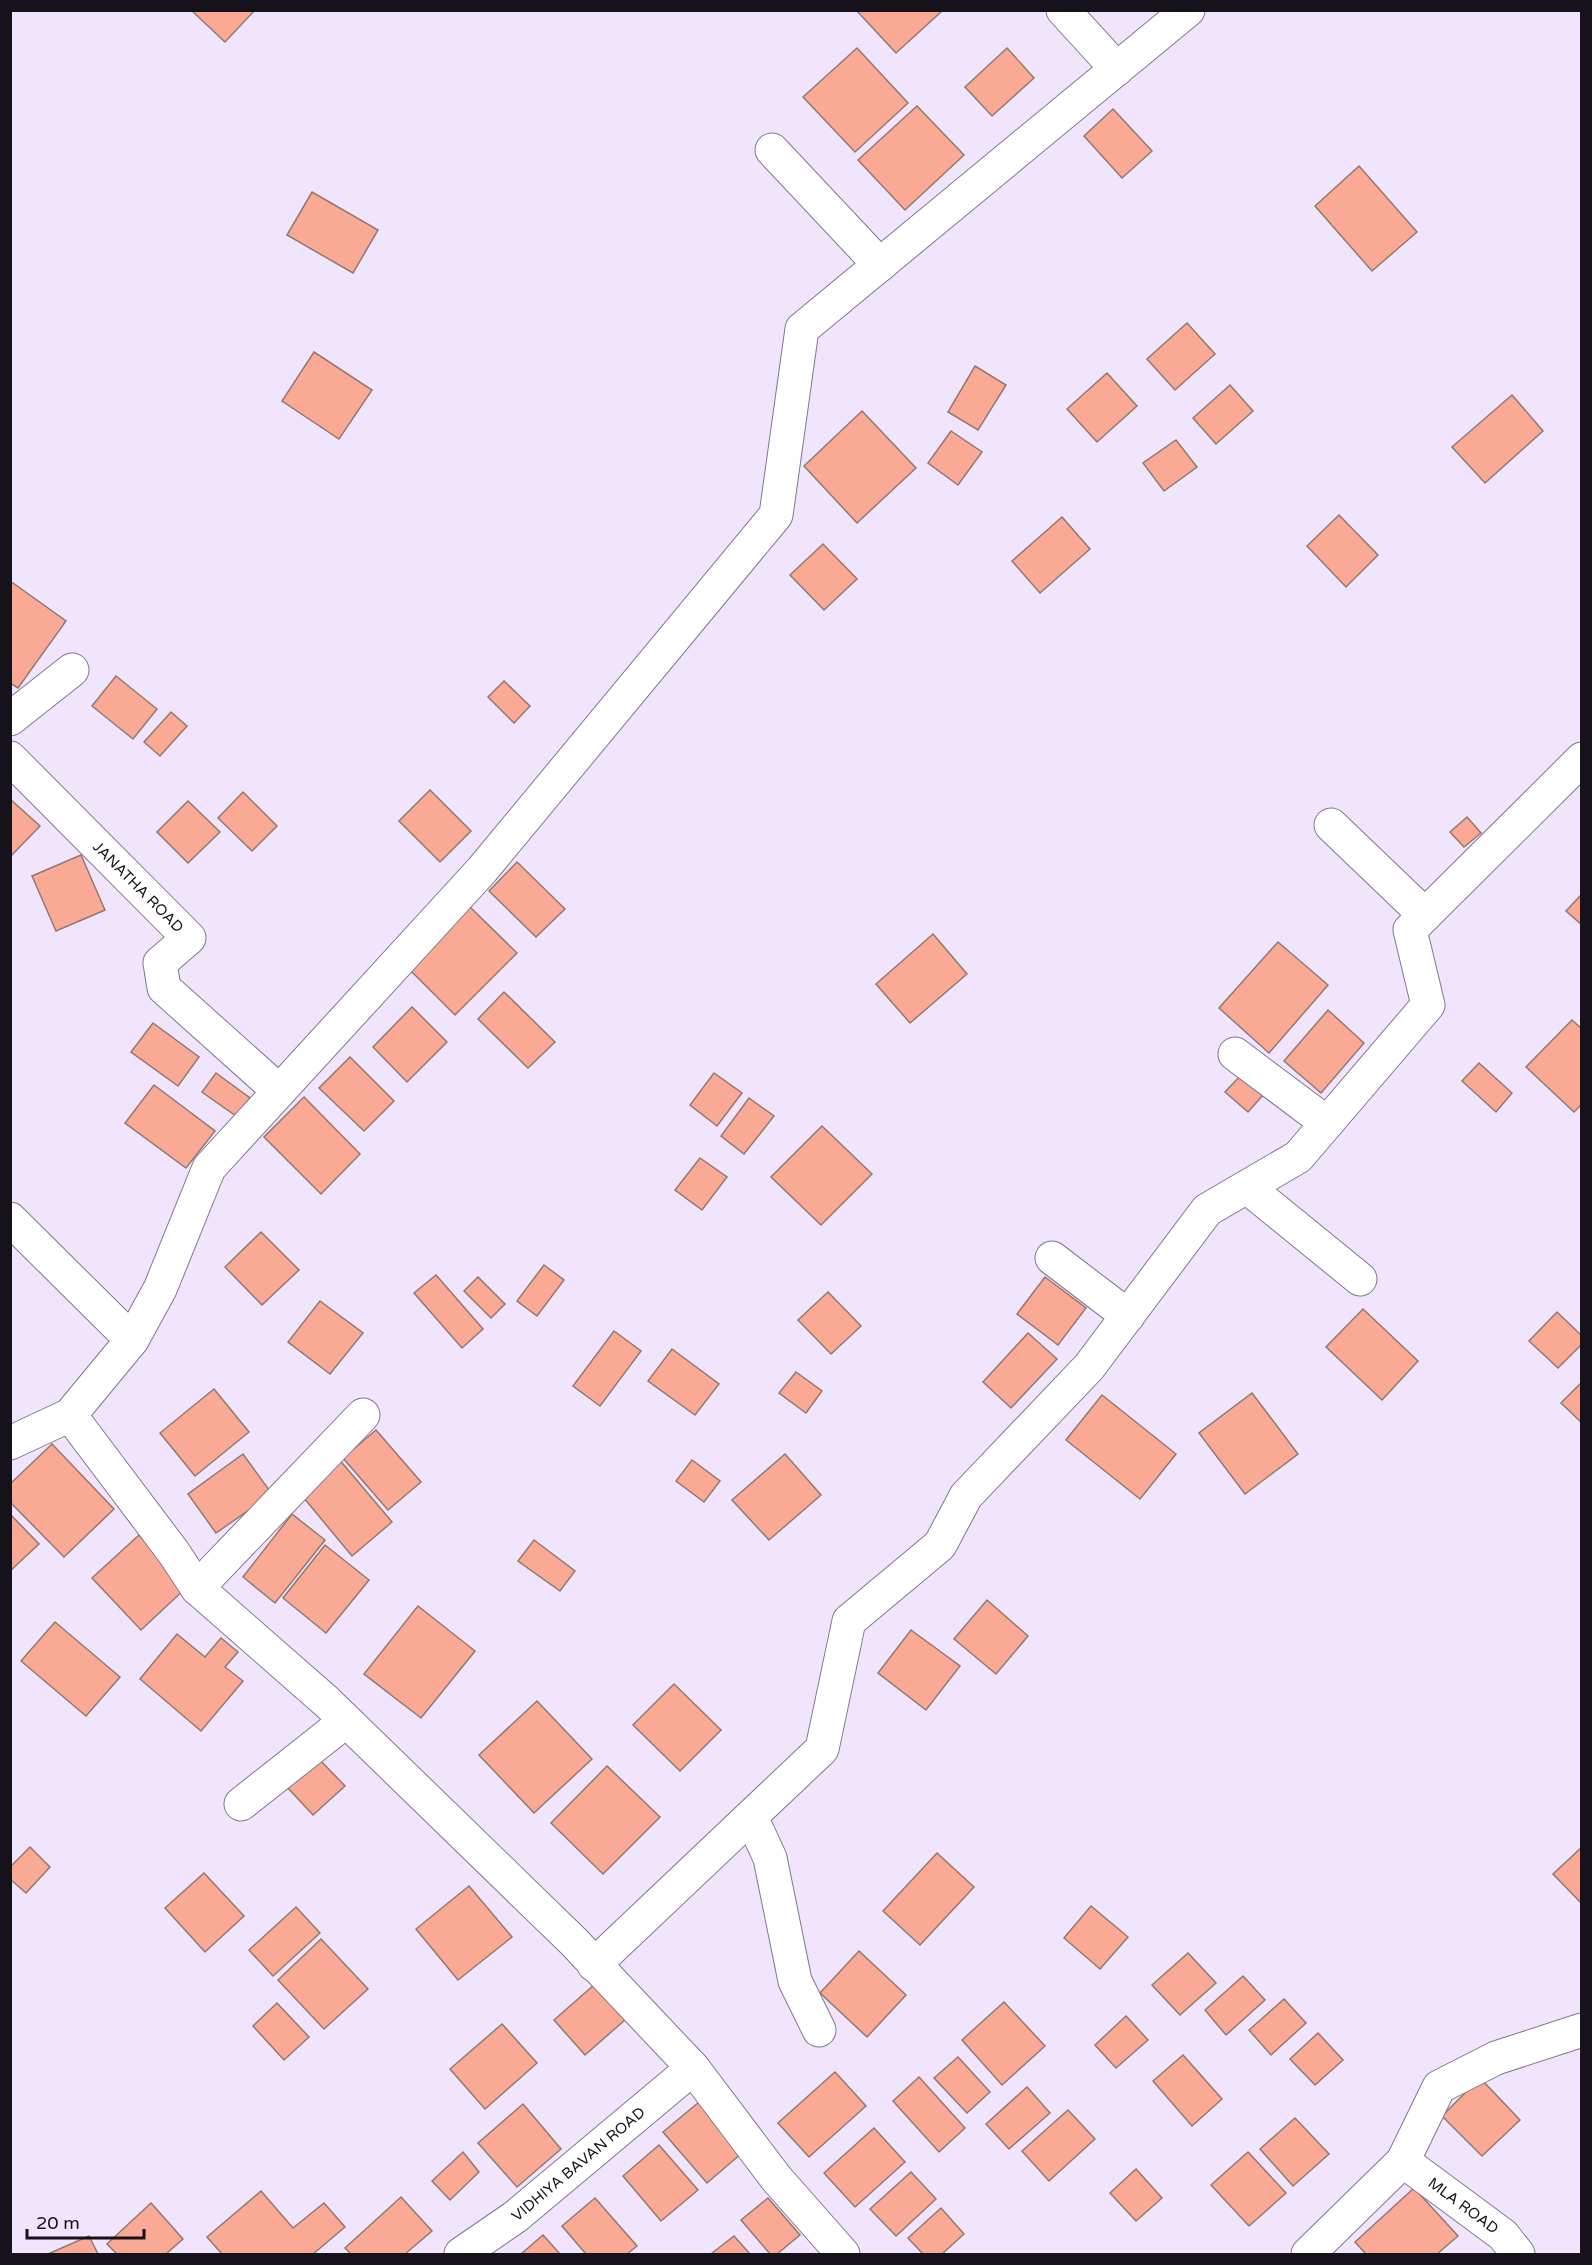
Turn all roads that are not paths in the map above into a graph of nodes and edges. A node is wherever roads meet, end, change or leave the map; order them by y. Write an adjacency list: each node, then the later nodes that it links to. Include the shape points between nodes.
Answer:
1 (1063, 10): 3 (street)
2 (1188, 10): 3 (street)
3 (1117, 69): 5 (street)
4 (772, 150): 5 (street)
5 (880, 265): 13 (street, via 802,329 776,515 482,870)
6 (72, 670): 7 (street)
7 (10, 719)
8 (10, 758): 13 (street, JANATHA ROAD, via 189,938 159,963 164,988)
9 (1581, 759): 11 (street)
10 (1331, 825): 11 (street)
11 (1425, 915): 14 (street, via 1410,930 1428,1005)
12 (1235, 1054): 14 (street)
13 (279, 1091): 20 (street, via 209,1168 160,1289)
14 (1327, 1124): 15 (street, via 1298,1157)
15 (1247, 1187): 18 (street); 19 (street, via 1207,1210)
16 (10, 1219): 20 (street)
17 (1052, 1258): 19 (street)
18 (1360, 1279)
19 (1128, 1316): 27 (street, via 1089,1367 966,1496 940,1545 849,1622 822,1749)
20 (132, 1340): 21 (street)
21 (70, 1415): 23 (street); 24 (street)
22 (363, 1415): 24 (street)
23 (10, 1443)
24 (197, 1588): 25 (street)
25 (346, 1721): 26 (street); 28 (street)
26 (241, 1804)
27 (751, 1817): 28 (street); 29 (street, via 770,1858 795,1981)
28 (594, 1965): 31 (street)
29 (819, 2030)
30 (1581, 2030): 32 (street, via 1496,2058 1439,2087)
31 (693, 2067): 33 (street, VIDHIYA BAVAN ROAD, via 515,2217); 34 (street, via 776,2178)
32 (1403, 2161): 35 (street); 36 (street, MLA ROAD, via 1503,2235)
33 (461, 2254)
34 (843, 2254)
35 (1308, 2254)
36 (1518, 2254)

